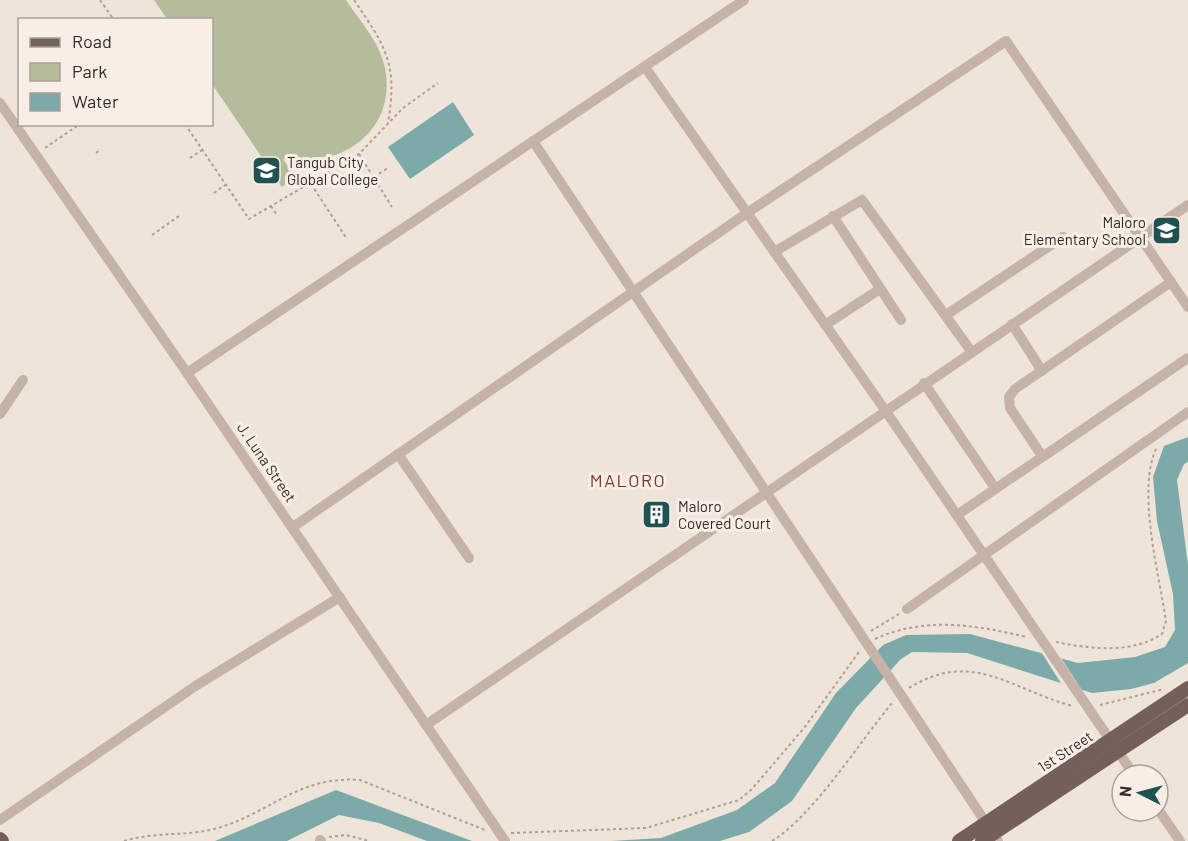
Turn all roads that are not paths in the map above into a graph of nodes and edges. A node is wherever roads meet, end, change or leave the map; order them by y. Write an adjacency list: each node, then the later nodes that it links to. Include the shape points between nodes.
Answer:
1 (744, 0): 2 (street)
2 (645, 67): 4 (street); 6 (street)
3 (0, 103): 22 (street, J. Luna Street)
4 (533, 141): 13 (street); 22 (street)
5 (1188, 205): 9 (street)
6 (747, 213): 9 (street, via 1006,40); 10 (street); 13 (street)
7 (832, 216): 10 (street); 12 (street); 15 (street, via 856,201 865,202)
8 (1063, 237): 15 (street)
9 (1141, 237): 11 (street); 17 (street)
10 (774, 252): 18 (street)
11 (1171, 282): 14 (street); 21 (street)
12 (880, 289): 16 (street); 18 (street)
13 (633, 292): 28 (street); 31 (street)
14 (1188, 307)
15 (946, 315): 19 (street)
16 (901, 320)
17 (1012, 324): 19 (street); 21 (street)
18 (825, 325): 25 (street)
19 (971, 351): 24 (street)
20 (1188, 358): 29 (street)
21 (1042, 371): 29 (street, via 1015,389 1008,402)
22 (187, 372): 33 (street, J. Luna Street)
23 (23, 380): 27 (street)
24 (924, 383): 25 (street); 30 (street)
25 (885, 410): 31 (street); 32 (street)
26 (1188, 412): 34 (street)
27 (0, 414)
28 (398, 454): 33 (street); 35 (street)
29 (1042, 456): 30 (street)
30 (995, 488): 32 (street)
31 (766, 493): 40 (street); 46 (street, via 899,691)
32 (957, 515): 34 (street)
33 (293, 527): 36 (street, J. Luna Street)
34 (985, 556): 37 (street); 41 (street)
35 (470, 558)
36 (340, 597): 40 (street, J. Luna Street); 43 (street, via 197,685)
37 (907, 609)
38 (1188, 688): 41 (main road, 1st Street)
39 (1188, 705): 41 (main road, 1st Street)
40 (426, 724): 47 (street, J. Luna Street)
41 (1115, 747): 42 (street); 46 (main road, 1st Street)
42 (1126, 763)
43 (0, 820)
44 (1166, 823): 48 (street)
45 (1188, 831): 48 (street)
46 (989, 835): 49 (main road, 1st Street)
47 (502, 837)
48 (1177, 840)
49 (959, 841)

